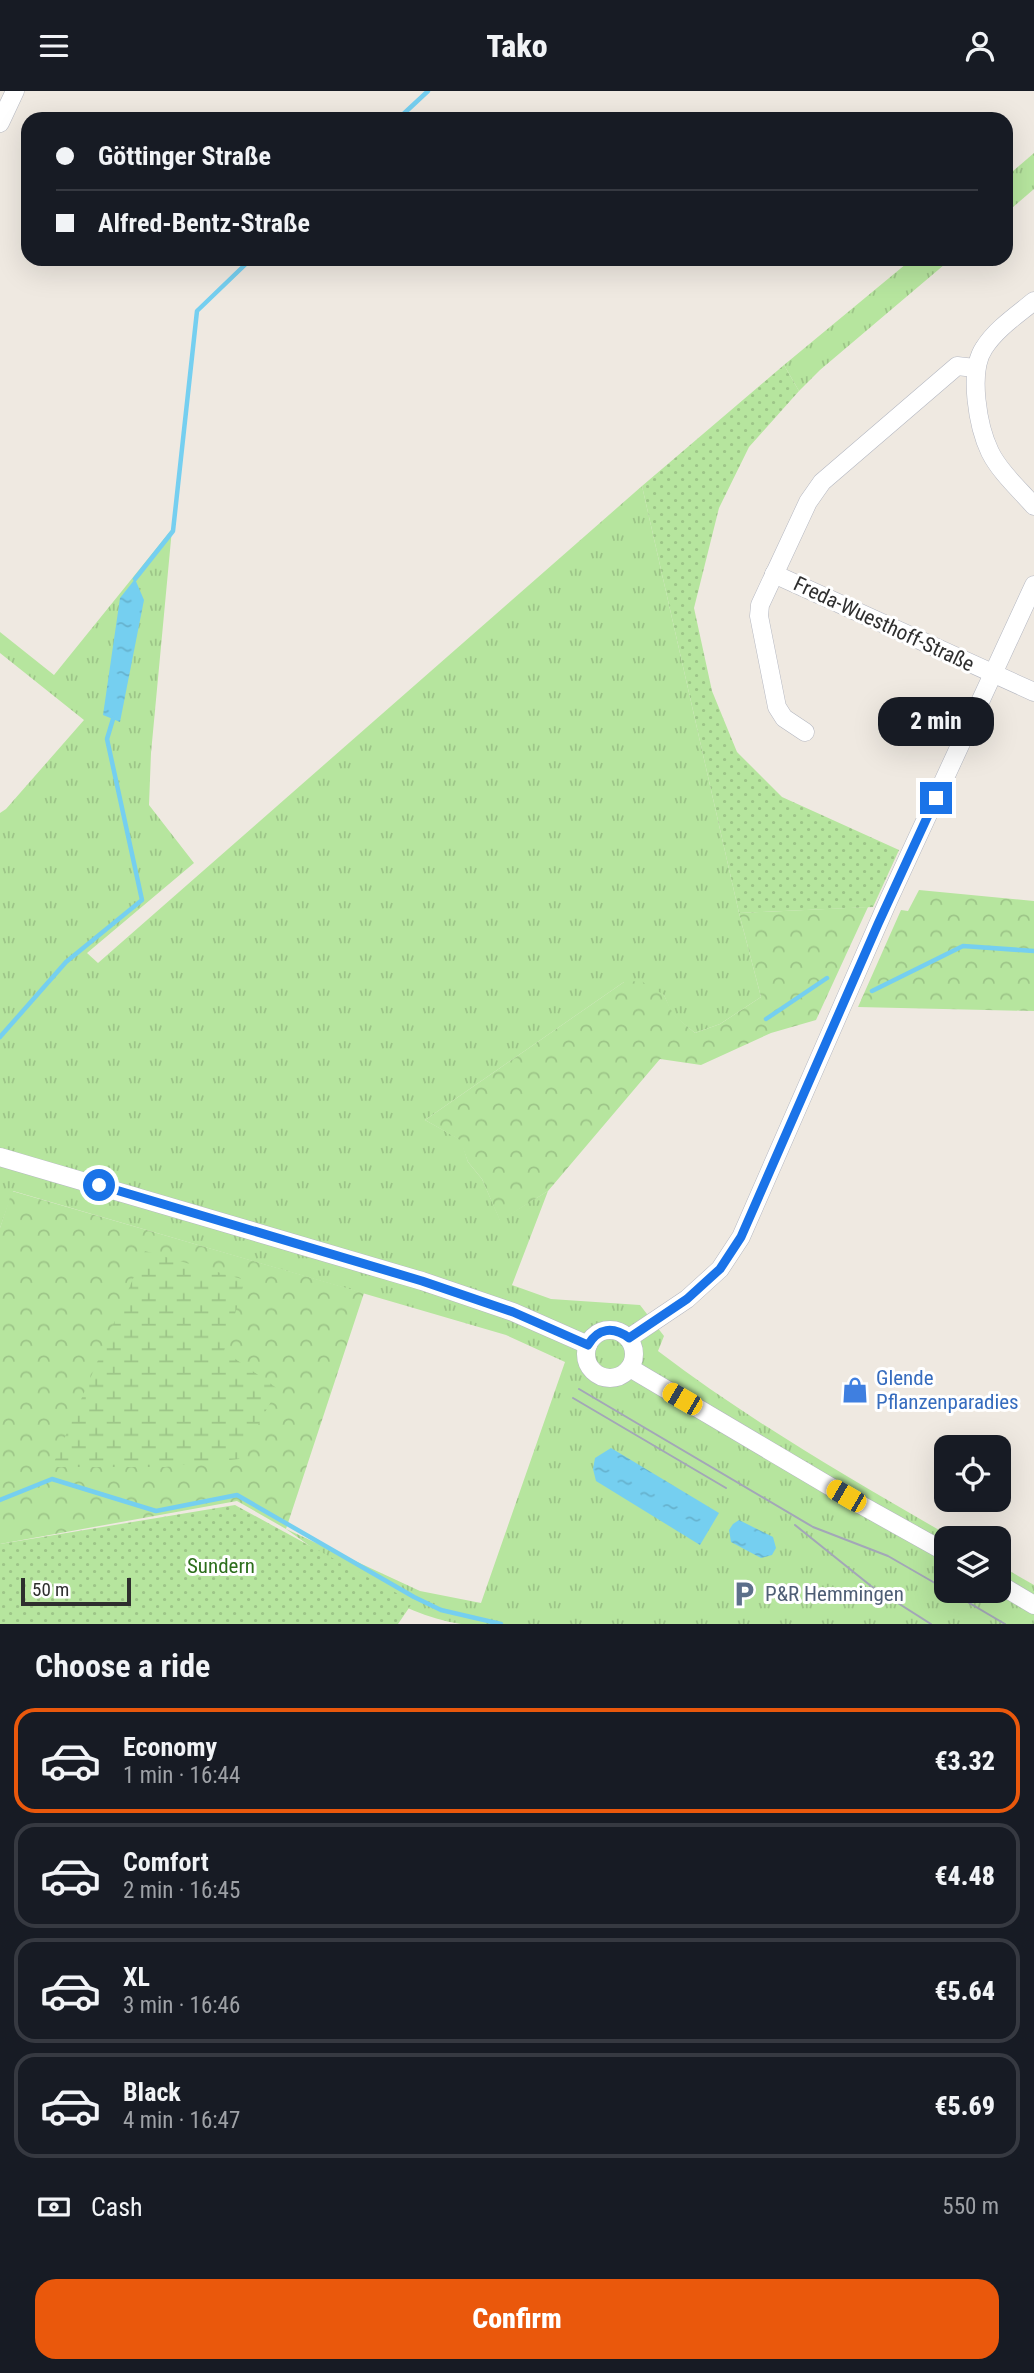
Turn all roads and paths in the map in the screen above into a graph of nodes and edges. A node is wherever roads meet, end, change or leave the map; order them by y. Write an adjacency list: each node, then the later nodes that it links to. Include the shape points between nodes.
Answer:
1 (15, 91): 2 (street)
2 (0, 123)
3 (1034, 300): 4 (street, via 996,333)
4 (975, 368): 5 (street, via 985,441); 6 (street, Freda-Wuesthoff-Straße, via 957,366 822,482)
5 (1034, 506)
6 (774, 574): 8 (street, Freda-Wuesthoff-Straße); 10 (street, Freda-Wuesthoff-Straße, via 759,616 778,707)
7 (1034, 586): 8 (street)
8 (993, 675): 9 (street, Freda-Wuesthoff-Straße); 12 (street, via 741,1237 720,1269)
9 (1034, 692)
10 (805, 732)
11 (0, 1157): 13 (street, via 422,1281 513,1312)
12 (629, 1338): 13 (street, via 611,1329 601,1331); 14 (street, via 634,1355)
13 (588, 1345): 14 (street, via 587,1360 602,1377 618,1377)
14 (630, 1368): 15 (street)
15 (934, 1545)
16 (1011, 1591): 17 (street)
17 (1034, 1605)

